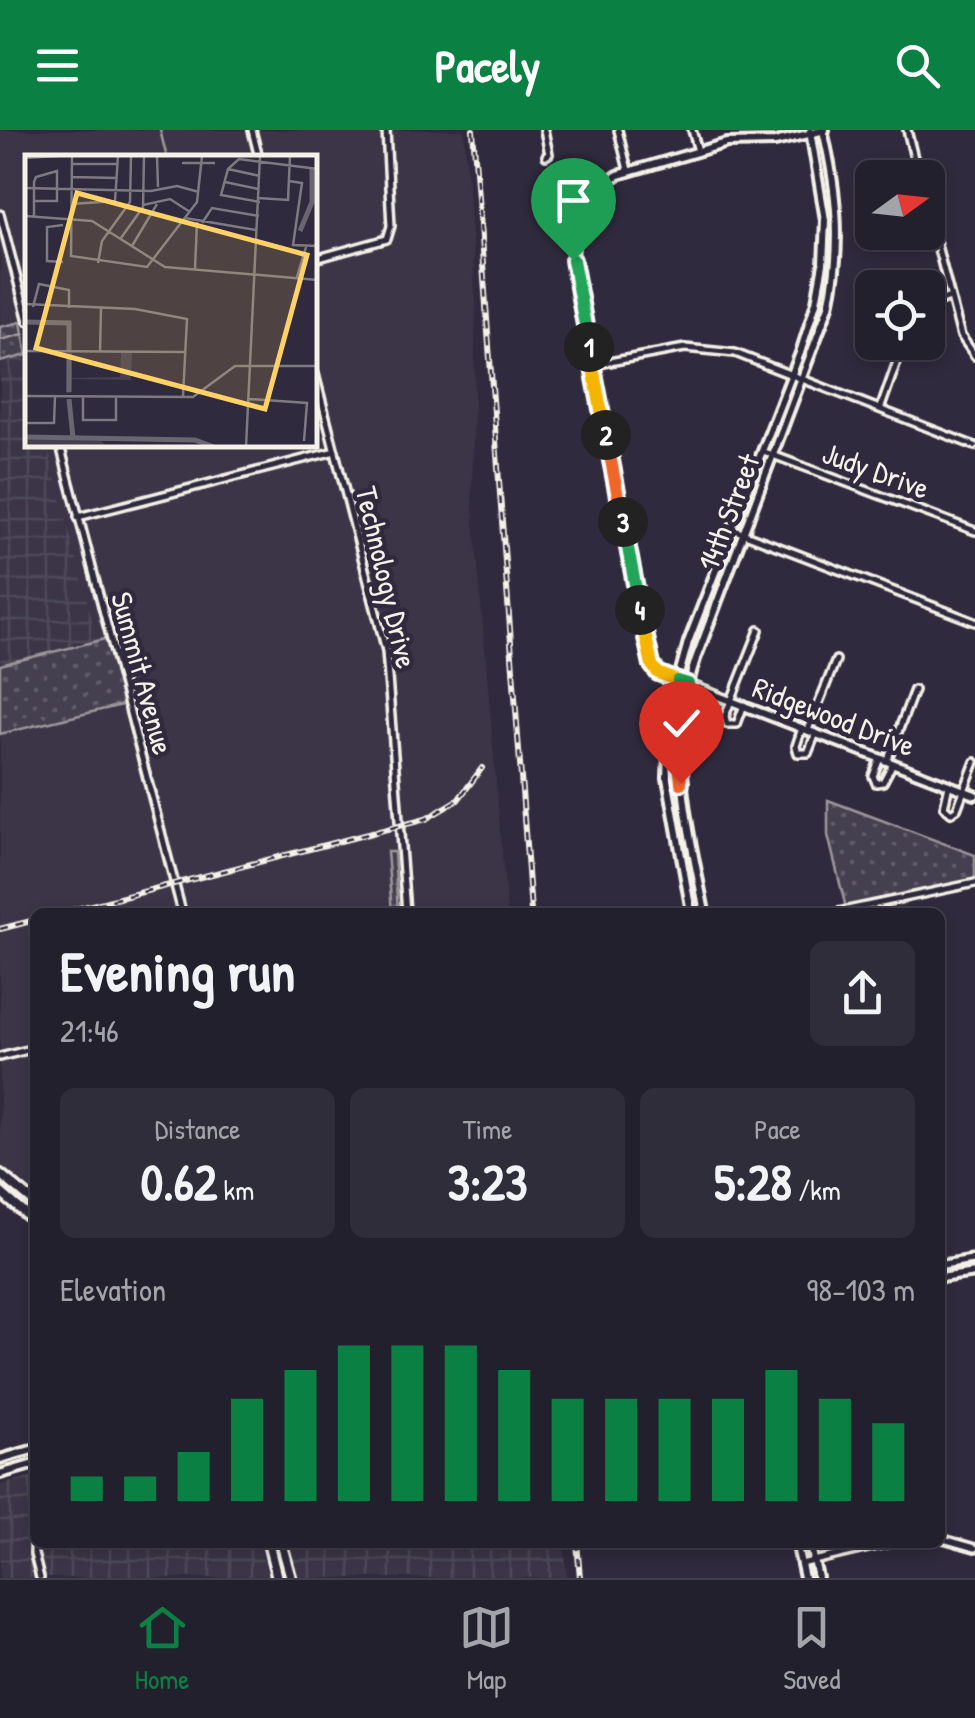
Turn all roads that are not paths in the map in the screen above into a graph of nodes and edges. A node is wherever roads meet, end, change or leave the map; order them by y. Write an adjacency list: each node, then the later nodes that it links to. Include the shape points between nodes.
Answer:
1 (252, 130): 10 (street)
2 (386, 130): 16 (street, via 387,239)
3 (544, 130): 11 (street)
4 (618, 130): 13 (street)
5 (692, 130): 9 (street)
6 (824, 130): 8 (main road); 24 (main road, 14th Street, via 837,200 837,263 830,306)
7 (906, 130): 12 (street)
8 (810, 132): 9 (main road); 23 (main road, 14th Street, via 824,198 824,253)
9 (698, 150): 13 (main road)
10 (258, 155)
11 (546, 156)
12 (914, 160)
13 (628, 170): 22 (main road, via 591,198 573,240)
14 (0, 214): 19 (street)
15 (938, 250): 17 (street)
16 (318, 258)
17 (950, 297): 18 (street); 20 (street, via 961,336)
18 (945, 299)
19 (25, 310)
20 (975, 356)
21 (898, 360): 26 (street)
22 (592, 365): 23 (street, via 699,348 735,352); 39 (main road, via 649,658 658,673)
23 (792, 374): 24 (street); 30 (main road, 14th Street)
24 (804, 378): 26 (street); 31 (main road, 14th Street)
25 (318, 386): 29 (street, Technology Drive)
26 (881, 407): 27 (street)
27 (975, 446)
28 (61, 448): 32 (street, Summit Avenue)
29 (335, 451): 32 (street); 56 (street, Technology Drive, via 386,651)
30 (762, 451): 31 (street, Judy Drive); 33 (main road, 14th Street)
31 (774, 456): 34 (street, Judy Drive); 35 (main road, 14th Street)
32 (78, 517): 55 (street, Summit Avenue)
33 (732, 529): 35 (street); 39 (main road, 14th Street)
34 (975, 531)
35 (744, 534): 36 (street); 40 (main road, 14th Street)
36 (975, 622)
37 (759, 630): 42 (street)
38 (836, 660): 44 (street)
39 (676, 680): 40 (main road, Ridgewood Drive); 45 (main road, 14th Street)
40 (688, 684): 42 (main road, Ridgewood Drive); 46 (main road, 14th Street)
41 (914, 690): 47 (street)
42 (731, 700): 43 (main road, Ridgewood Drive); 43 (street, via 728,725 736,724)
43 (744, 706): 44 (main road, Ridgewood Drive)
44 (809, 730): 47 (main road, Ridgewood Drive)
45 (667, 753): 46 (main road); 53 (main road, 14th Street)
46 (679, 753): 52 (main road, 14th Street)
47 (887, 761): 49 (main road, Ridgewood Drive)
48 (975, 762): 50 (street)
49 (949, 785): 50 (main road, Ridgewood Drive); 50 (street, via 946,812 957,809)
50 (964, 791): 51 (main road, Ridgewood Drive)
51 (975, 795)
52 (694, 854): 53 (main road); 58 (main road, 14th Street)
53 (680, 856): 57 (main road, 14th Street)
54 (975, 884): 59 (street)
55 (181, 908)
56 (406, 908)
57 (690, 908)
58 (704, 908)
59 (858, 908)
60 (30, 1049): 61 (street)
61 (0, 1057)
62 (0, 1174): 63 (main road)
63 (12, 1186): 64 (main road); 65 (main road)
64 (1, 1194): 66 (main road)
65 (30, 1200)
66 (30, 1218)
67 (975, 1259): 68 (main road)
68 (945, 1265)
69 (975, 1273): 70 (main road)
70 (945, 1277)
71 (30, 1451): 72 (main road)
72 (0, 1458)
73 (30, 1465): 74 (main road)
74 (0, 1474)
75 (945, 1539): 82 (street)
76 (34, 1548): 85 (street)
77 (270, 1548): 86 (main road)
78 (283, 1548): 87 (main road)
79 (797, 1548): 84 (main road)
80 (811, 1548): 83 (main road)
81 (869, 1548): 83 (street)
82 (975, 1548)
83 (814, 1561): 84 (street); 89 (main road)
84 (801, 1564): 88 (main road)
85 (40, 1578)
86 (277, 1578)
87 (291, 1578)
88 (804, 1578)
89 (818, 1578)

